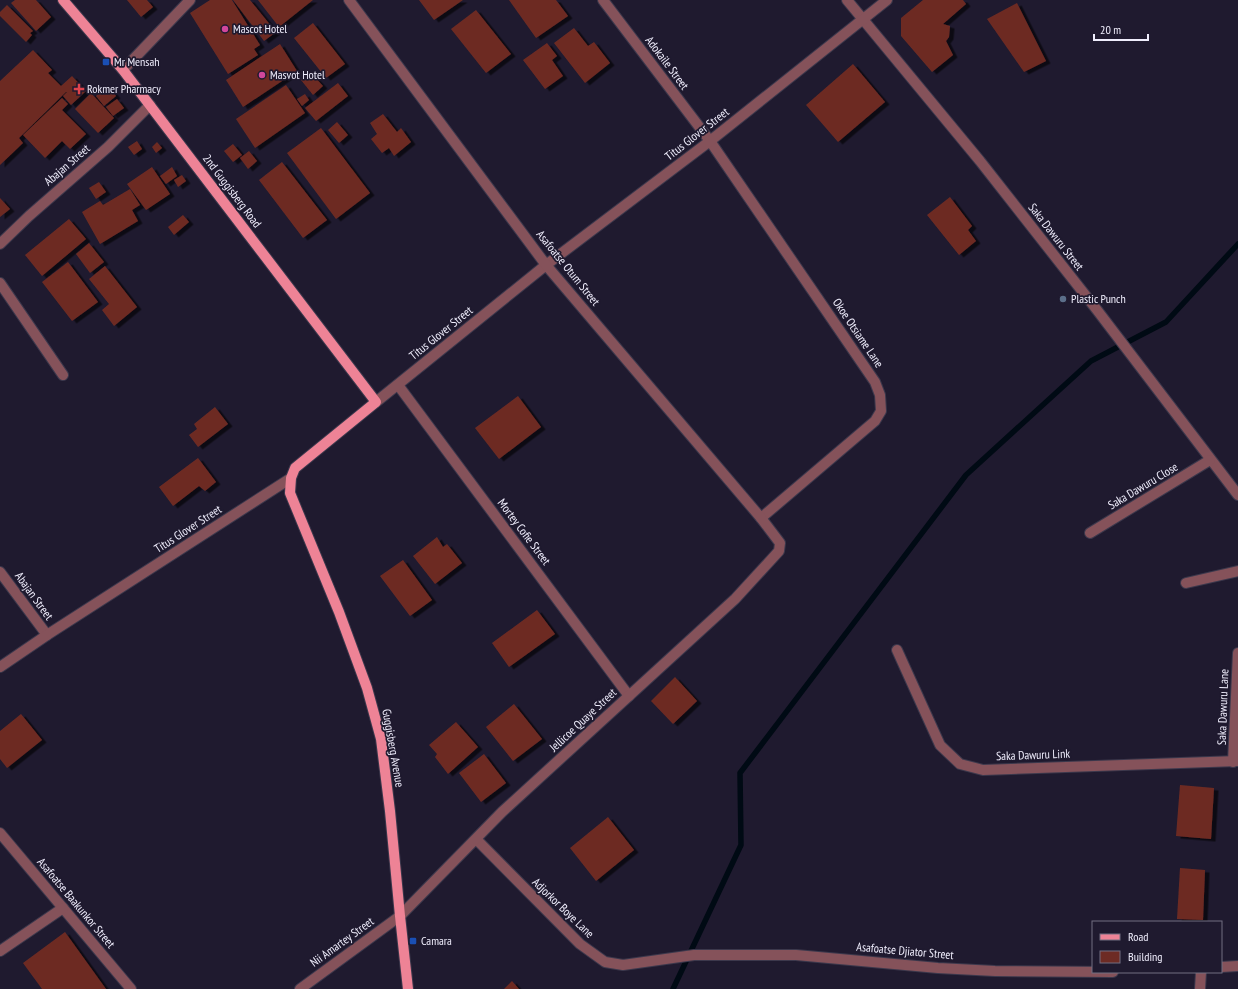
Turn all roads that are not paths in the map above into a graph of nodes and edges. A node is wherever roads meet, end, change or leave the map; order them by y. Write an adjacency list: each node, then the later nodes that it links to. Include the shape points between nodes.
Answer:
1 (63, 0): 8 (main road, 2nd Guggisberg Road)
2 (190, 0): 8 (street)
3 (349, 0): 12 (street, Asafoatse Otum Street)
4 (603, 0): 10 (street, Adokaile Street)
5 (847, 0): 7 (street, Saka Dawuru Street)
6 (887, 0): 7 (street, Titus Glover Street)
7 (862, 20): 10 (street, Titus Glover Street); 17 (street, Saka Dawuru Street, via 980,161)
8 (123, 70): 9 (main road, 2nd Guggisberg Road)
9 (150, 105): 11 (street, Abajan Street, via 108,147); 16 (main road, 2nd Guggisberg Road)
10 (710, 141): 12 (street, Titus Glover Street); 20 (street, Okoe Otsiame Lane, via 875,382 880,395 881,411 875,421)
11 (0, 244)
12 (546, 265): 15 (street, Titus Glover Street); 20 (street, Asafoatse Otum Street)
13 (0, 283): 14 (street)
14 (63, 375)
15 (398, 385): 16 (street, Titus Glover Street); 30 (street, Mortey Cofie Street)
16 (376, 402): 18 (main road, Titus Glover Street, via 295,468)
17 (1210, 460): 19 (street, Saka Dawuru Street); 21 (street, Saka Dawuru Close)
18 (291, 478): 26 (street, Titus Glover Street); 35 (main road, Guggisberg Avenue, via 290,492 339,612 381,739)
19 (1238, 494)
20 (761, 518): 22 (street, Asafoatse Otum Street)
21 (1090, 533)
22 (780, 543): 30 (street, Jellicoe Quaye Street, via 779,551 735,598)
23 (1238, 571): 25 (street)
24 (0, 572): 26 (street, Abajan Street)
25 (1186, 583)
26 (47, 635): 29 (street, Titus Glover Street)
27 (897, 650): 31 (street, Saka Dawuru Link, via 940,745 960,764 983,770)
28 (1238, 653): 31 (street, Saka Dawuru Lane)
29 (0, 667)
30 (629, 696): 33 (street, Jellicoe Quaye Street, via 502,812)
31 (1236, 761)
32 (0, 833): 34 (street, Asafoatse Baakunkor Street)
33 (476, 840): 35 (street, Jellicoe Quaye Street); 37 (street, Adjorkor Boye Lane, via 580,944 605,962 623,965)
34 (63, 908): 36 (street); 42 (street, Asafoatse Baakunkor Street)
35 (400, 916): 43 (street, Nii Amartey Street); 44 (main road, Guggisberg Avenue)
36 (0, 952)
37 (694, 955): 40 (street, Asafoatse Djiator Street, via 796,955 966,969)
38 (1238, 966): 39 (street)
39 (1222, 967)
40 (1092, 972)
41 (1201, 973): 45 (street)
42 (131, 989)
43 (300, 989)
44 (408, 989)
45 (1200, 989)

